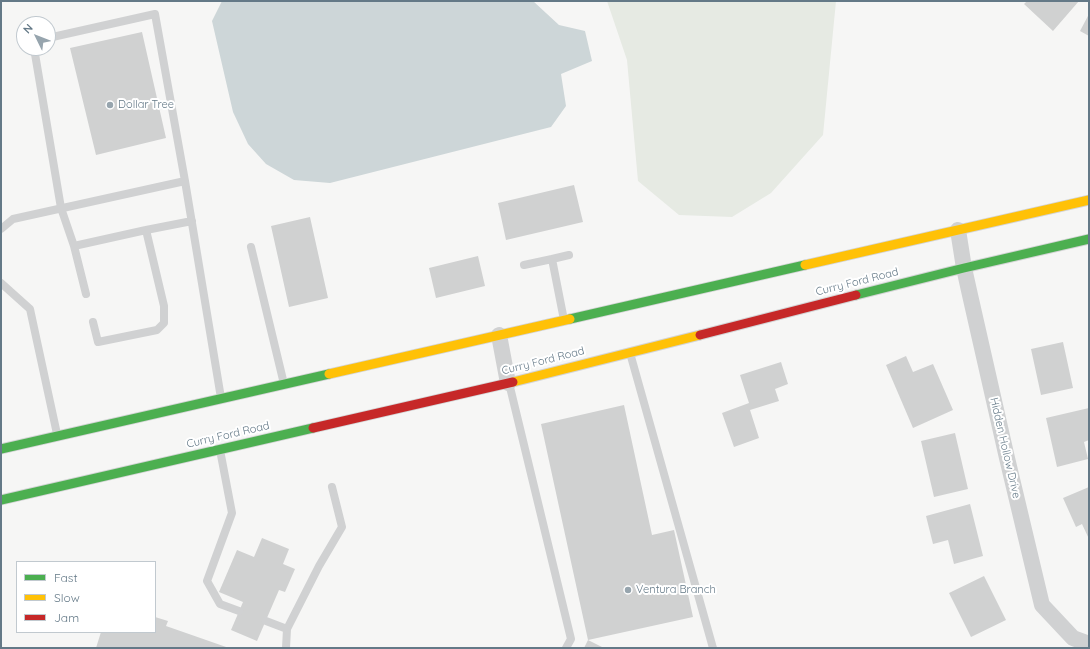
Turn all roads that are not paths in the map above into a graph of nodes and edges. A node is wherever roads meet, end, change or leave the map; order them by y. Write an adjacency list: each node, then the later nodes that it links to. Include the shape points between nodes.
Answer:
1 (56, 36): 3 (lane, via 155,14)
2 (35, 56): 5 (lane)
3 (185, 181): 5 (lane); 6 (lane)
4 (1089, 200): 9 (street)
5 (61, 208): 7 (lane, via 13,219); 11 (lane)
6 (192, 221): 8 (lane); 25 (lane)
7 (1, 229)
8 (146, 230): 11 (lane); 20 (lane, via 164,306 164,323 157,330 98,342)
9 (958, 230): 16 (street, Hidden Hollow Drive); 19 (street)
10 (1089, 239): 16 (street, Curry Ford Road)
11 (74, 246): 18 (lane)
12 (251, 247): 24 (lane)
13 (569, 255): 14 (lane)
14 (552, 259): 15 (lane); 19 (lane)
15 (524, 265)
16 (964, 268): 22 (street, Curry Ford Road); 34 (street, Hidden Hollow Drive, via 1042,605 1073,638)
17 (1, 283): 26 (lane, via 30,309)
18 (86, 294)
19 (564, 320): 21 (street)
20 (93, 322)
21 (499, 335): 23 (street); 24 (street)
22 (630, 352): 23 (street, Curry Ford Road); 37 (lane)
23 (508, 383): 28 (street, Curry Ford Road); 36 (lane, via 571,639)
24 (284, 384): 25 (street)
25 (221, 399): 26 (street)
26 (57, 436): 27 (street)
27 (1, 449)
28 (220, 450): 30 (street, Curry Ford Road); 31 (lane, via 232,513 207,581 220,604)
29 (332, 487): 33 (lane, via 342,527 319,566)
30 (1, 500)
31 (239, 611)
32 (266, 621): 33 (lane)
33 (288, 629): 35 (lane)
34 (1089, 644)
35 (286, 648)
36 (566, 648)
37 (713, 648)

